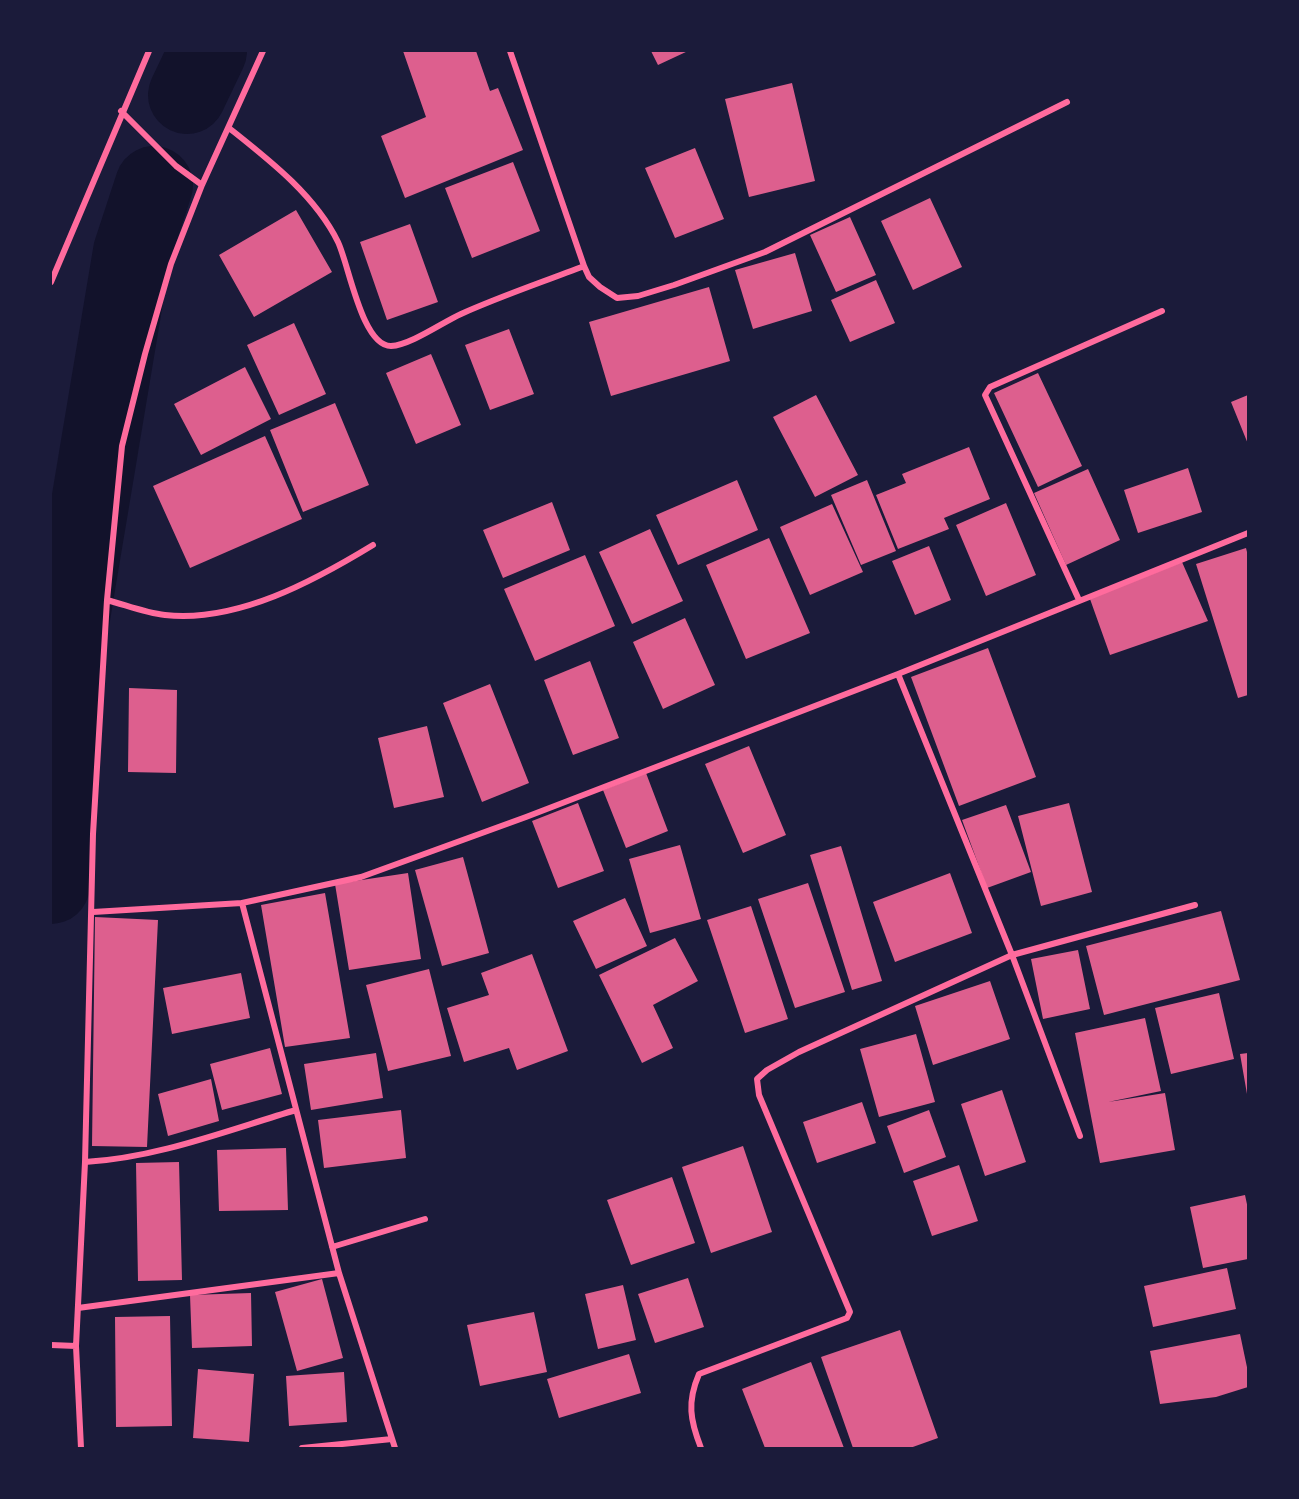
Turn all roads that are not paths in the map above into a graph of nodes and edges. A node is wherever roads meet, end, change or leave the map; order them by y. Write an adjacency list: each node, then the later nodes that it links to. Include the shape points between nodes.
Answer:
1 (149, 51): 5 (street)
2 (263, 51): 6 (street)
3 (510, 51): 8 (street)
4 (1067, 102): 8 (street, via 765,252 674,285 617,298 589,277)
5 (122, 111): 7 (street); 9 (street)
6 (229, 128): 7 (street); 8 (street, via 273,164 318,212 337,241 362,317 375,339 383,344 400,344 462,314)
7 (202, 185): 13 (street, via 171,264 122,446)
8 (584, 266)
9 (51, 282)
10 (1162, 311): 14 (street, via 990,387 985,395)
11 (1248, 533): 14 (street)
12 (373, 545): 13 (street, via 318,578 234,608 165,615)
13 (107, 600): 18 (street, via 93,834)
14 (1079, 600): 15 (street)
15 (898, 674): 16 (street, via 361,877); 19 (street)
16 (242, 903): 18 (street); 20 (street)
17 (1195, 905): 19 (street)
18 (93, 912): 22 (street)
19 (1012, 955): 21 (street); 33 (street, via 800,1052 757,1079 759,1095 850,1312 847,1318 699,1374 690,1395 692,1427)
20 (296, 1110): 22 (street, via 156,1151); 24 (street)
21 (1080, 1136)
22 (85, 1162): 26 (street)
23 (425, 1219): 24 (street)
24 (333, 1247): 25 (street)
25 (339, 1273): 26 (street); 29 (street)
26 (78, 1308): 28 (street)
27 (51, 1345): 28 (street)
28 (76, 1346): 30 (street)
29 (392, 1439): 31 (street); 32 (street)
30 (81, 1448)
31 (302, 1448)
32 (395, 1448)
33 (701, 1448)

